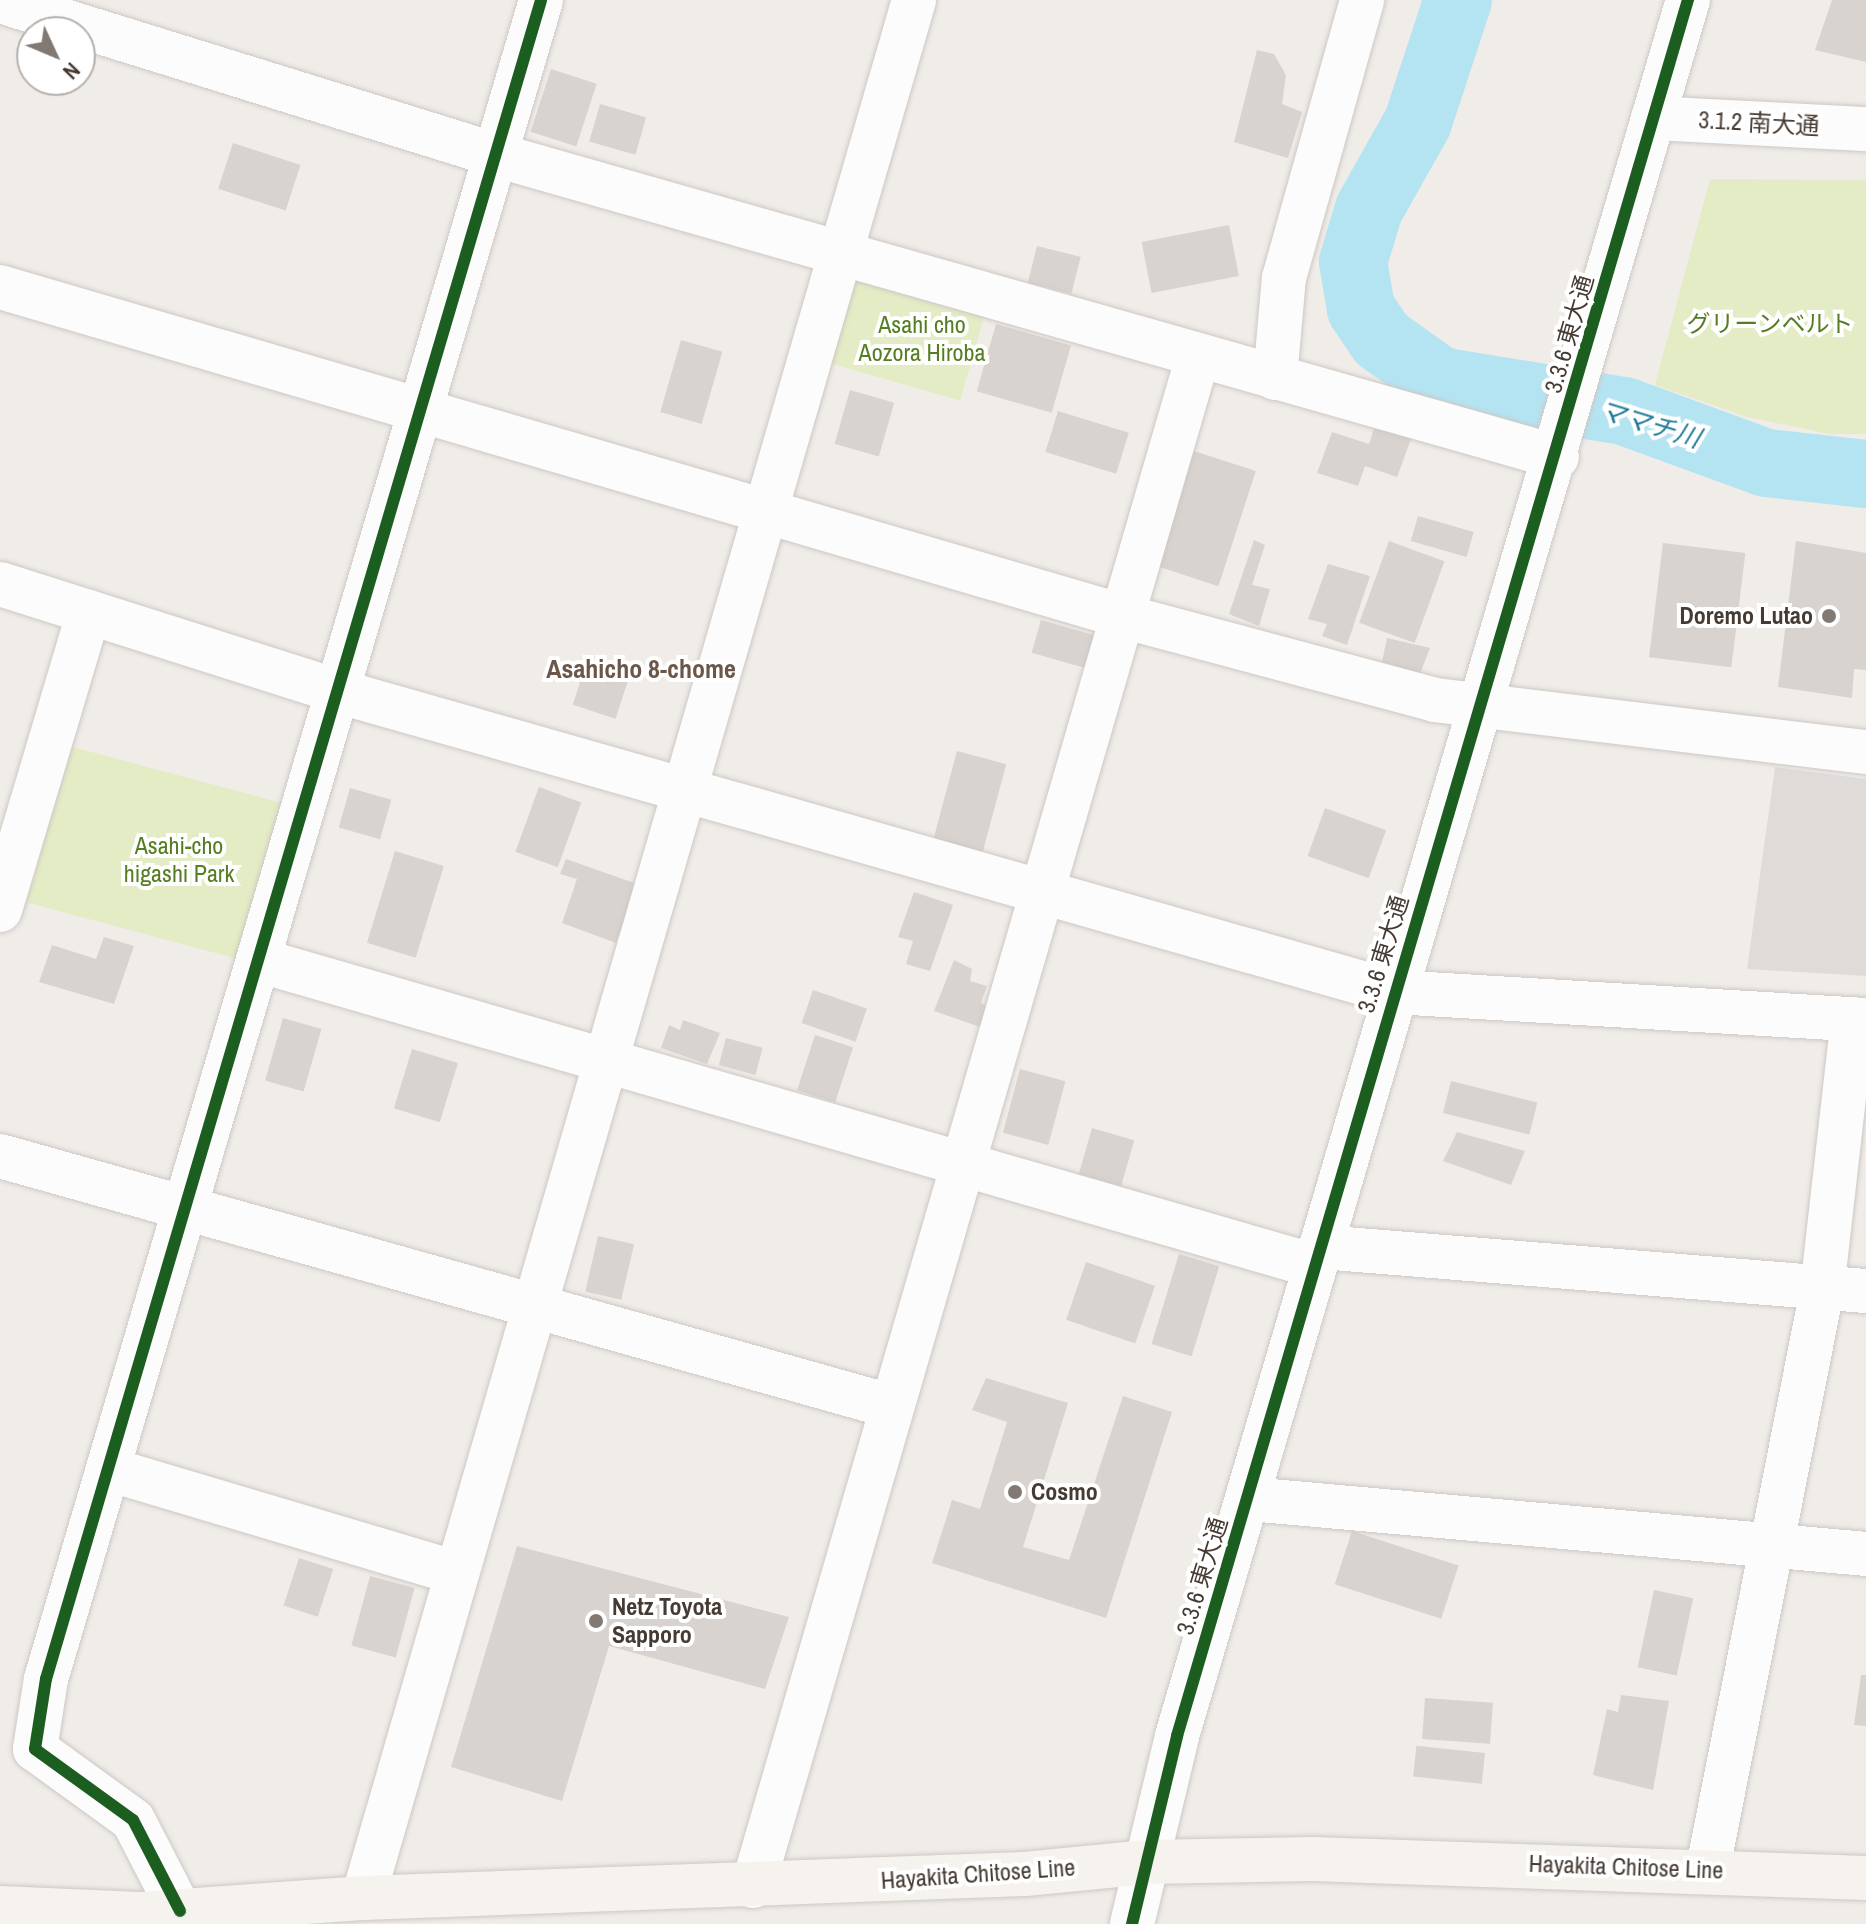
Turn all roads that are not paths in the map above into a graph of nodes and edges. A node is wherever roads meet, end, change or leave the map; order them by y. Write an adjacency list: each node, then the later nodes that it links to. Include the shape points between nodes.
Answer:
1 (541, 0): 8 (street)
2 (1362, 0): 12 (street, via 1284,278)
3 (1688, 0): 6 (street, 3.3.6 東大通)
4 (0, 1): 8 (street)
5 (904, 2): 9 (street)
6 (1653, 118): 7 (street, 3.1.2 南大通); 14 (street, 3.3.6 東大通)
7 (1866, 129)
8 (496, 155): 9 (street); 13 (street)
9 (840, 254): 11 (street); 15 (street)
10 (0, 287): 13 (street)
11 (1198, 356): 12 (street); 18 (street)
12 (1275, 378): 14 (street)
13 (421, 408): 15 (street); 19 (street)
14 (1561, 440): 20 (street, 3.3.6 東大通)
15 (766, 510): 18 (street); 22 (street)
16 (0, 584): 17 (street)
17 (89, 612): 19 (street); 24 (street)
18 (1122, 616): 20 (street, via 1435,700); 23 (street)
19 (337, 691): 22 (street); 25 (street)
20 (1483, 703): 21 (street); 26 (street, 3.3.6 東大通)
21 (1866, 752)
22 (684, 791): 23 (street); 28 (street)
23 (1041, 892): 26 (street); 30 (street)
24 (0, 910)
25 (258, 960): 28 (street); 31 (street)
26 (1394, 992): 27 (street); 32 (street, 3.3.6 東大通)
27 (1860, 1020): 33 (street)
28 (605, 1064): 30 (street); 35 (street)
29 (0, 1156): 31 (street)
30 (962, 1163): 32 (street); 36 (street)
31 (185, 1207): 35 (street); 37 (street)
32 (1318, 1257): 33 (street); 38 (street, 3.3.6 東大通)
33 (1822, 1290): 34 (street); 39 (street)
34 (1866, 1291)
35 (534, 1308): 36 (street); 41 (street)
36 (890, 1406): 45 (street)
37 (108, 1469): 41 (street); 48 (street, via 46,1679 35,1749 133,1820)
38 (1249, 1499): 39 (street); 42 (street, 3.3.6 東大通, via 1177,1736)
39 (1773, 1549): 40 (street); 43 (street)
40 (1866, 1554)
41 (457, 1573): 46 (street)
42 (1147, 1862): 43 (main road, Hayakita Chitose Line); 45 (main road, Hayakita Chitose Line, via 1025,1874); 51 (street, 3.3.6 東大通)
43 (1708, 1868): 44 (main road, Hayakita Chitose Line)
44 (1866, 1878)
45 (753, 1886): 46 (main road, Hayakita Chitose Line)
46 (363, 1898): 48 (main road, Hayakita Chitose Line)
47 (0, 1908): 49 (main road, Hayakita Chitose Line)
48 (180, 1911): 49 (main road, Hayakita Chitose Line)
49 (91, 1913): 50 (main road, Hayakita Chitose Line)
50 (0, 1918)
51 (1132, 1924)

